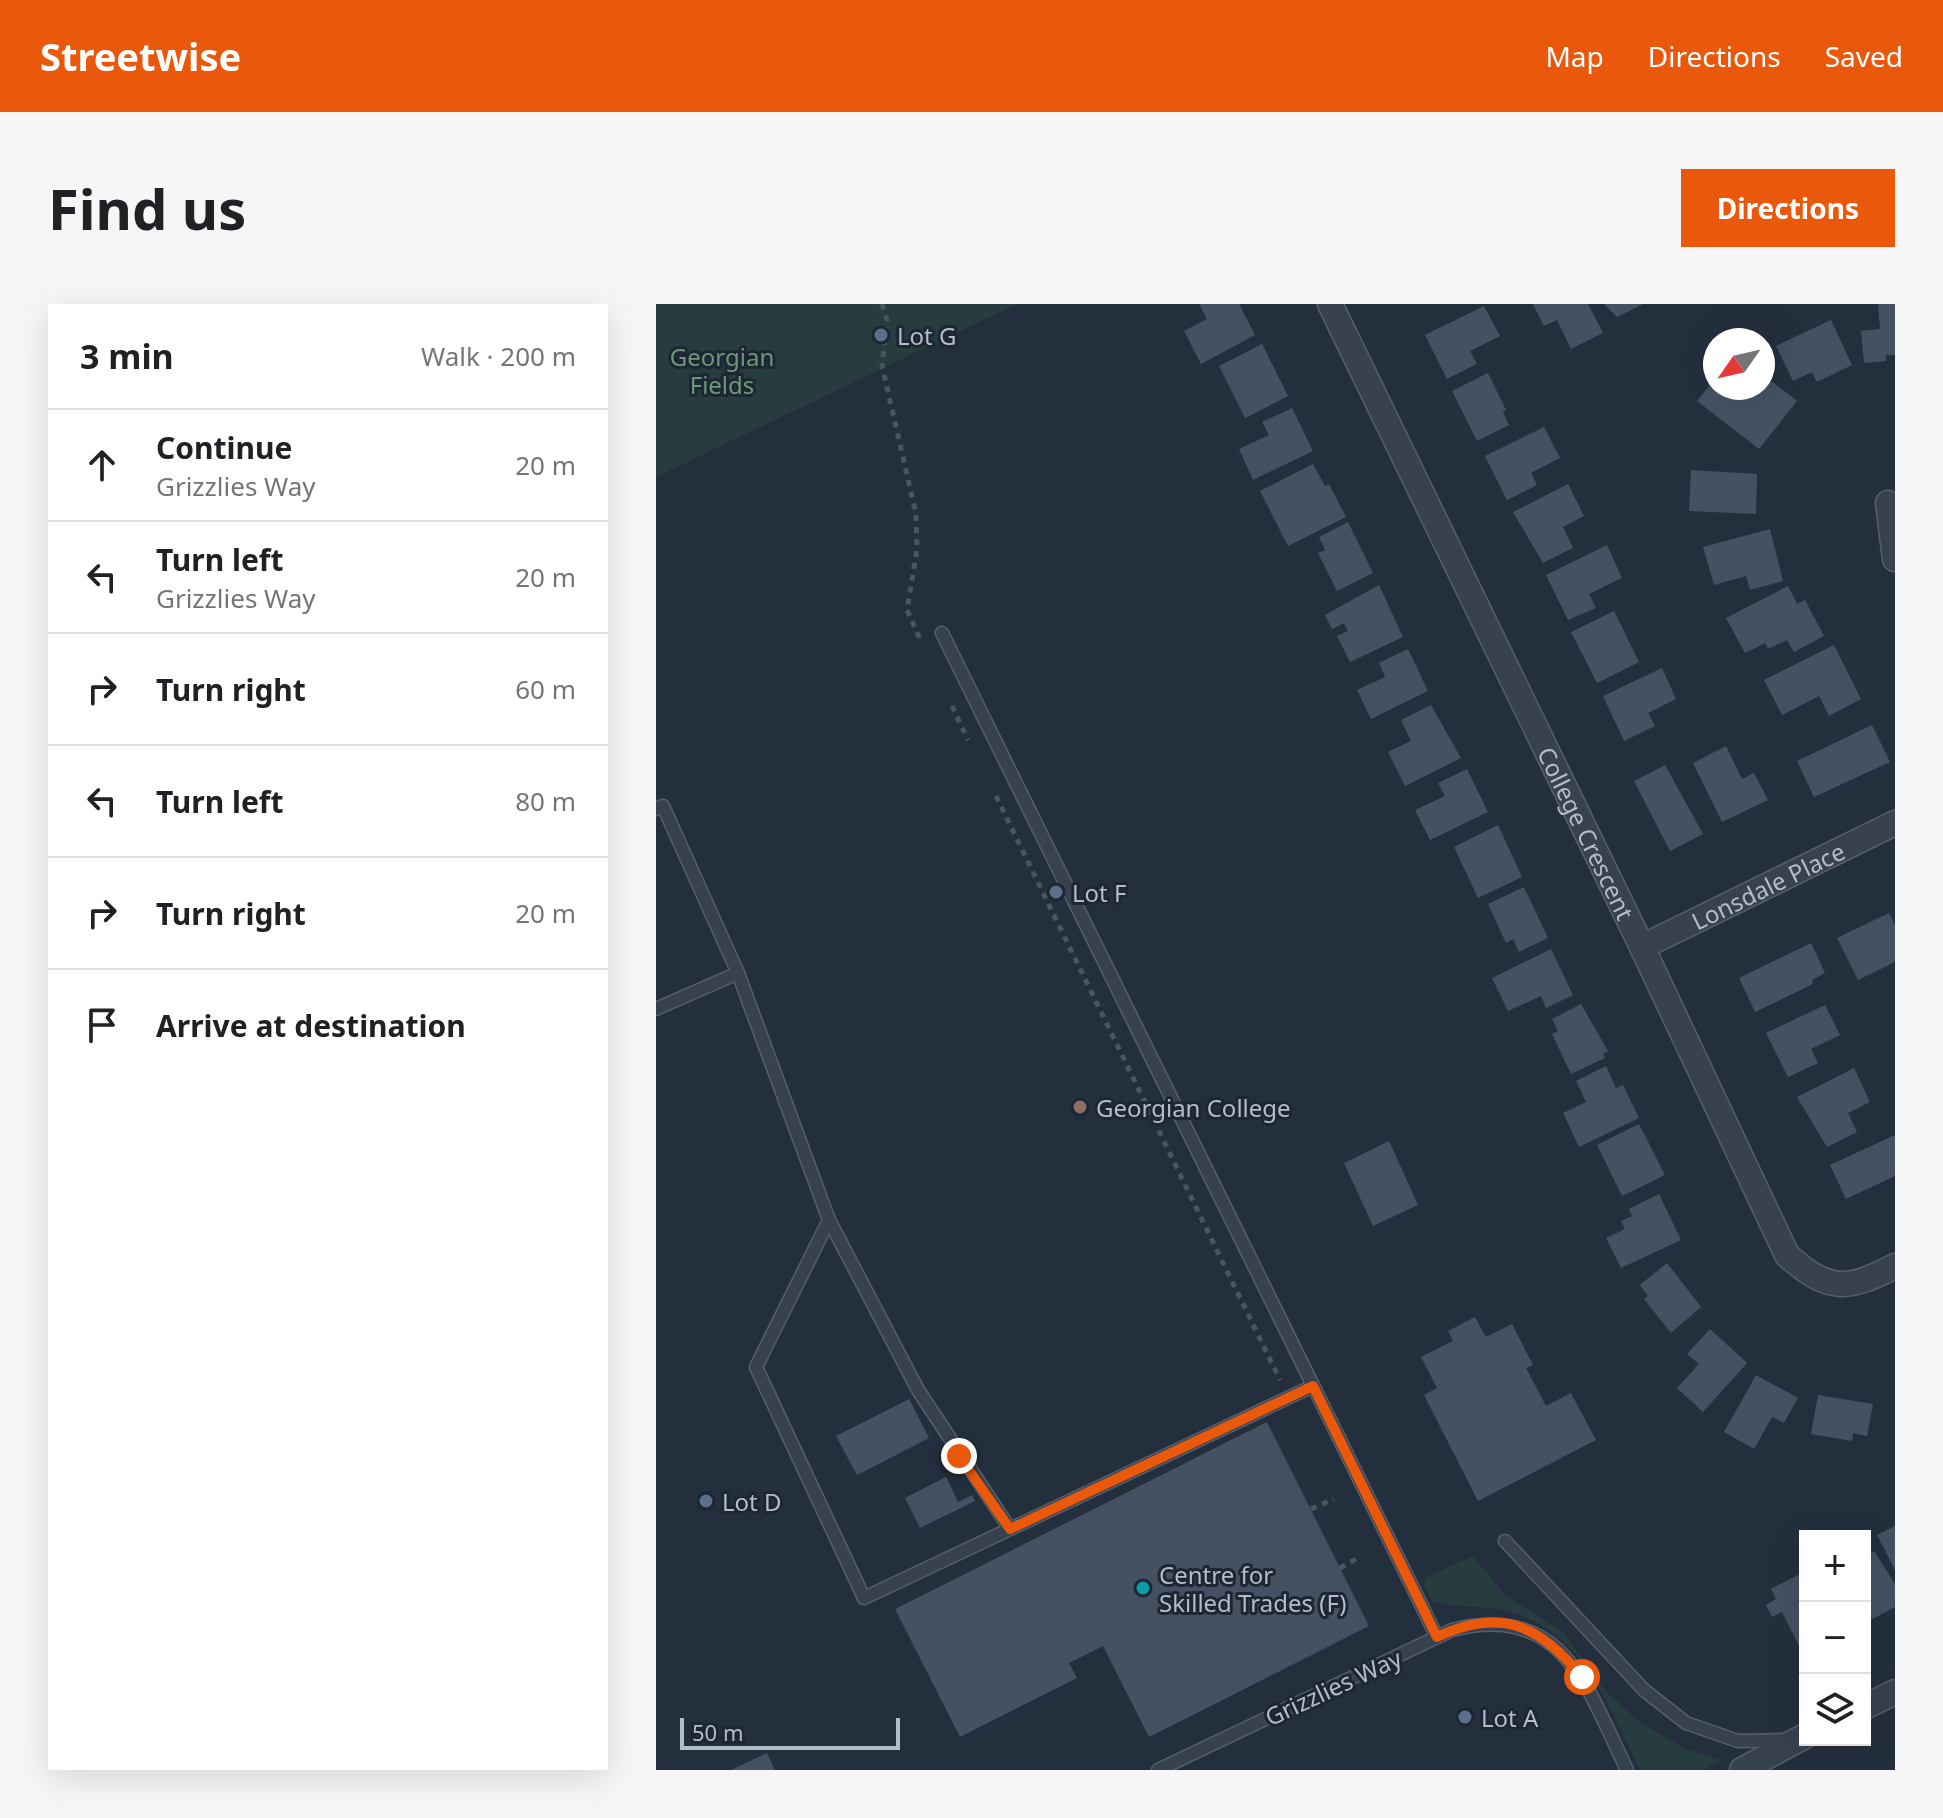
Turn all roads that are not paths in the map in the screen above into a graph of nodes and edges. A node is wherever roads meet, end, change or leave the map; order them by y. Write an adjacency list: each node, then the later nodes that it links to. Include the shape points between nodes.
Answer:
1 (1333, 305): 7 (street, College Crescent)
2 (1888, 503): 3 (street)
3 (1895, 559)
4 (942, 633): 12 (lane)
5 (656, 809): 8 (lane, via 663,806)
6 (1895, 823): 7 (street, Lonsdale Place)
7 (1642, 947): 11 (street, College Crescent, via 1787,1255 1822,1282 1840,1285 1864,1282)
8 (738, 973): 9 (lane); 10 (lane)
9 (656, 1009)
10 (829, 1220): 13 (lane, via 918,1390); 13 (lane, via 756,1367 864,1598)
11 (1895, 1266)
12 (1313, 1386): 13 (lane); 15 (lane)
13 (1010, 1529)
14 (1505, 1541): 18 (lane, via 1644,1690 1686,1723 1738,1741)
15 (1437, 1637): 20 (lane, Grizzlies Way); 21 (lane, Grizzlies Way, via 1484,1622 1522,1627 1558,1647 1582,1677)
16 (1895, 1692): 17 (street)
17 (1871, 1704)
18 (1799, 1738)
19 (1799, 1740): 22 (street)
20 (1158, 1770)
21 (1627, 1770)
22 (1742, 1770)

